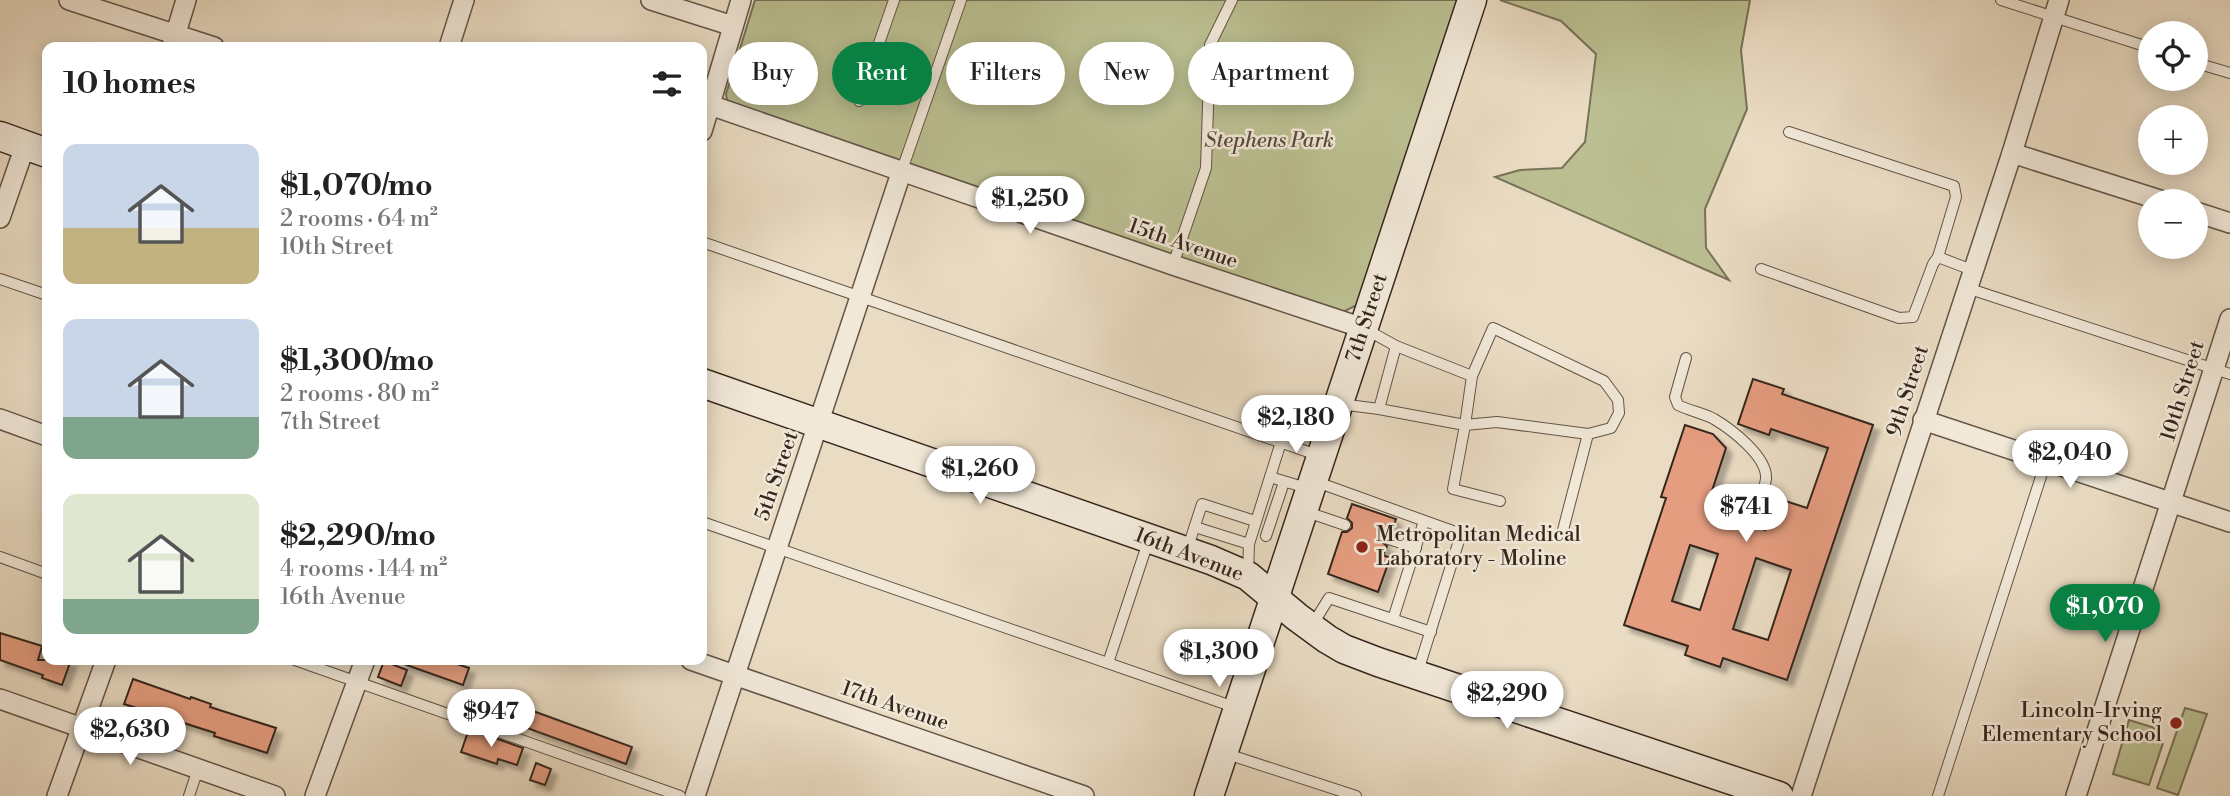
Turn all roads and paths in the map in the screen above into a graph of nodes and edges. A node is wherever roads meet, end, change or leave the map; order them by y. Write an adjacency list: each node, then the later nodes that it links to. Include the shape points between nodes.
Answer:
1 (69, 0): 13 (street)
2 (186, 0): 13 (street)
3 (464, 0): 14 (street)
4 (651, 0): 12 (street)
5 (741, 0): 12 (street)
6 (894, 0): 15 (lane)
7 (961, 0): 24 (lane)
8 (1232, 0): 31 (lane, via 1210,45 1206,168)
9 (1472, 0): 38 (street, 7th Street)
10 (2001, 0): 11 (lane)
11 (2056, 9): 16 (lane); 23 (street, 9th Street)
12 (733, 26): 19 (street)
13 (173, 41)
14 (451, 42)
15 (879, 42)
16 (2138, 43)
17 (2208, 66): 18 (lane)
18 (2230, 73)
19 (710, 105): 20 (street); 24 (street, 15th Avenue)
20 (707, 115)
21 (1789, 131): 30 (lane, via 1954,186 1956,197)
22 (24, 145): 27 (street)
23 (2012, 153): 25 (street); 34 (street, 9th Street)
24 (902, 170): 31 (street, 15th Avenue); 36 (street, 5th Street)
25 (2138, 193)
26 (2208, 216): 28 (street)
27 (0, 218)
28 (2230, 223)
29 (707, 244): 36 (lane)
30 (1938, 257): 32 (lane, via 1913,317 1899,318); 34 (lane)
31 (1173, 265): 38 (street, 15th Avenue)
32 (1761, 269)
33 (0, 279): 35 (lane)
34 (1969, 279): 41 (lane); 47 (street, 9th Street)
35 (42, 294)
36 (860, 296): 48 (street, 5th Street); 52 (lane)
37 (2230, 319): 41 (street, 10th Street)
38 (1363, 328): 39 (lane); 44 (street, 7th Street)
39 (1396, 346): 42 (lane); 45 (lane)
40 (1686, 358): 59 (lane, via 1675,397 1678,405 1724,426 1752,449 1765,471)
41 (2222, 371): 57 (street, 10th Street)
42 (1472, 376): 49 (lane); 51 (lane, via 1493,328 1604,381 1618,400 1619,413 1611,428)
43 (707, 385): 48 (street, 16th Avenue)
44 (1338, 404): 45 (lane); 55 (street, 7th Street)
45 (1379, 409): 49 (lane)
46 (0, 419): 50 (street)
47 (1923, 420): 53 (street); 102 (street, 9th Street)
48 (818, 424): 65 (street, 16th Avenue); 70 (street, 5th Street)
49 (1465, 425): 51 (lane, via 1497,422); 56 (lane, via 1454,489)
50 (42, 434)
51 (1588, 434): 64 (lane)
52 (1281, 442): 54 (lane); 55 (lane)
53 (2046, 461): 57 (street); 103 (lane)
54 (1270, 477): 55 (lane); 63 (lane)
55 (1306, 484): 58 (lane); 62 (lane); 68 (street, 7th Street)
56 (1500, 500)
57 (2172, 503): 60 (street); 104 (street, 10th Street)
58 (1424, 521): 71 (lane); 78 (lane, via 1461,534)
59 (1752, 522)
60 (2230, 522)
61 (707, 524): 70 (lane)
62 (1345, 525)
63 (1254, 527): 66 (lane, via 1202,503); 68 (lane); 69 (lane)
64 (1563, 530)
65 (1150, 539): 66 (street, 16th Avenue); 79 (lane)
66 (1191, 539): 69 (lane); 74 (street, 16th Avenue)
67 (1389, 539): 71 (lane)
68 (1279, 540): 75 (street, 7th Street)
69 (1250, 544): 74 (lane)
70 (776, 548): 79 (lane); 84 (street, 5th Street)
71 (1416, 548): 76 (lane)
72 (0, 557): 73 (lane)
73 (42, 572)
74 (1248, 576): 75 (street, 16th Avenue)
75 (1276, 597): 77 (street, 16th Avenue); 88 (street, 7th Street)
76 (1394, 619): 77 (lane, via 1328,598); 78 (lane)
77 (1311, 628): 85 (street, 16th Avenue, via 1344,649)
78 (1431, 632): 85 (lane)
79 (1108, 663): 88 (lane)
80 (104, 665): 89 (street)
81 (310, 665): 86 (lane)
82 (363, 665): 86 (street)
83 (705, 665): 84 (street, 17th Avenue)
84 (734, 675): 97 (street, 5th Street); 98 (street, 17th Avenue)
85 (1417, 675): 101 (street, 16th Avenue)
86 (357, 681): 95 (street); 96 (lane)
87 (0, 699): 89 (street)
88 (1238, 709): 90 (street, 7th Street)
89 (81, 729): 91 (street); 92 (street)
90 (1223, 752): 99 (street, 7th Street); 100 (lane)
91 (198, 769): 93 (lane); 94 (street)
92 (57, 796)
93 (189, 796)
94 (275, 796)
95 (315, 796)
96 (680, 796)
97 (695, 796)
98 (1084, 796)
99 (1209, 796)
100 (1356, 796)
101 (1779, 796)
102 (1801, 796)
103 (1938, 796)
104 (2076, 796)

